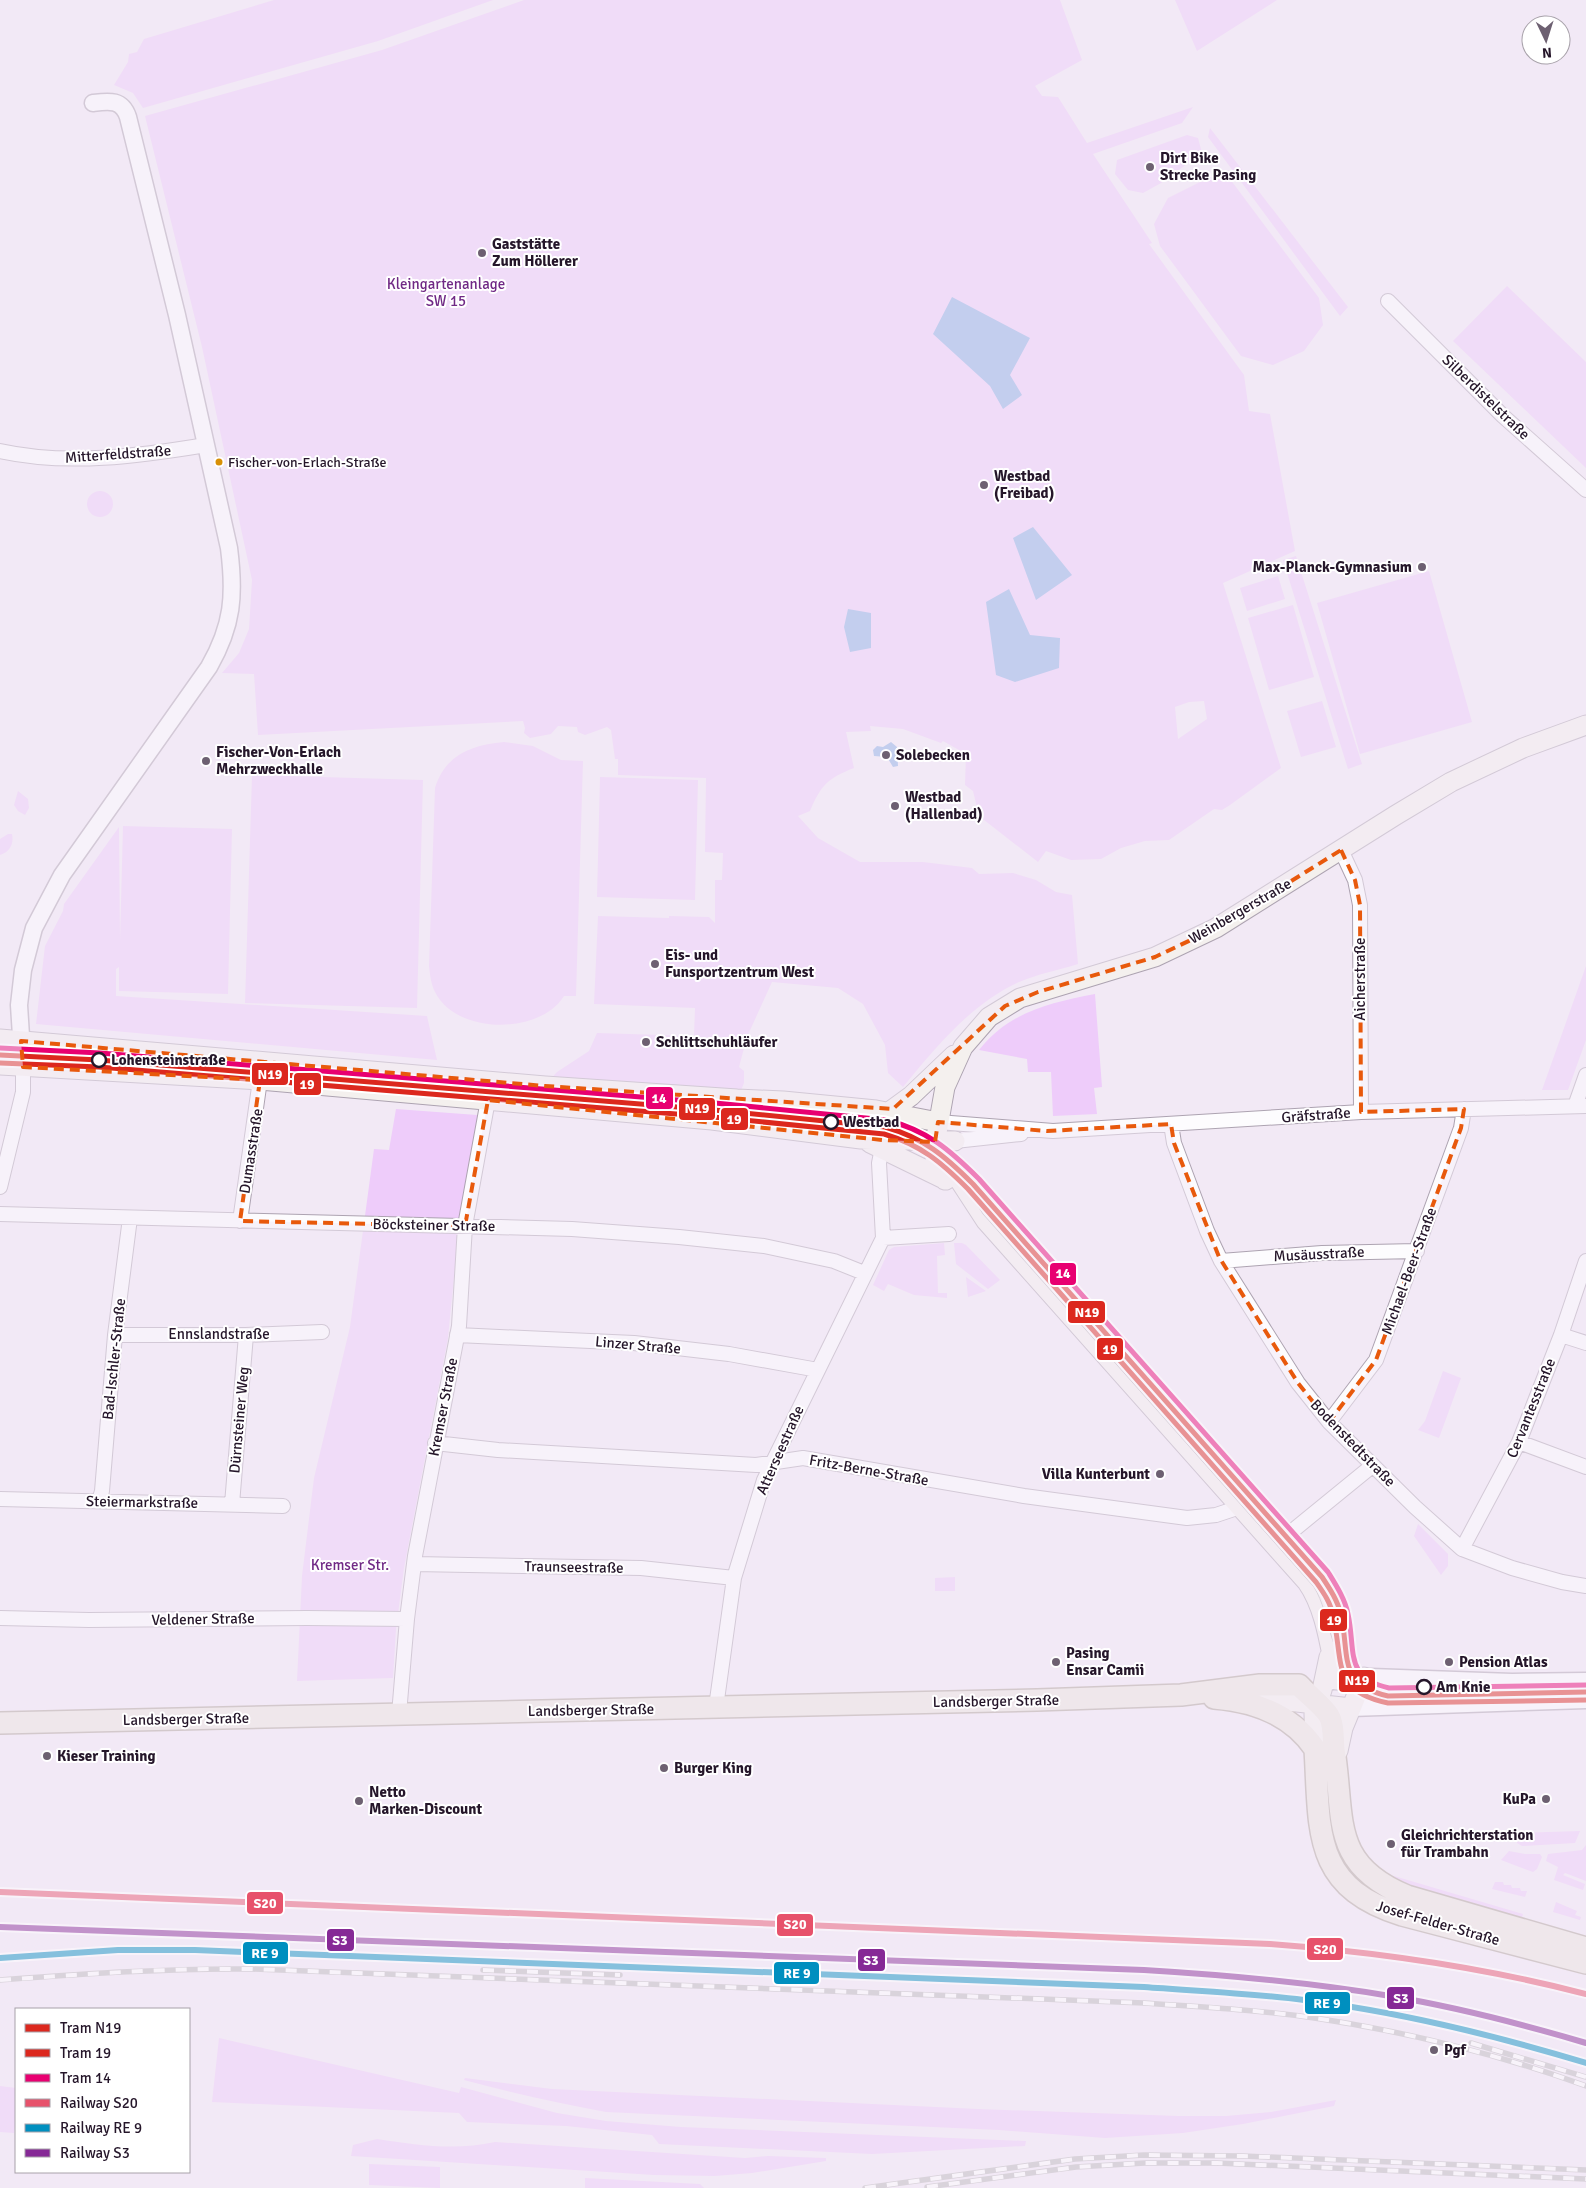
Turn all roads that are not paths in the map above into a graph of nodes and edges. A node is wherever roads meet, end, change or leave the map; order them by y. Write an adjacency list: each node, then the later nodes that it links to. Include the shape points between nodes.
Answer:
1 (93, 103): 3 (street, via 110,101 126,109)
2 (1388, 301): 5 (street, Silberdistelstraße, via 1503,416)
3 (206, 446): 4 (street, Mitterfeldstraße, via 94,458 29,456); 9 (street, via 229,548 233,577 230,620 209,667 51,892 34,928 22,970 19,1005)
4 (0, 451)
5 (1586, 490)
6 (1586, 725): 7 (main road, Weinbergerstraße, via 1523,748 1451,782)
7 (1342, 850): 10 (main road, Weinbergerstraße, via 1216,928 1155,957 1020,998 989,1017); 19 (street, Aicherstraße, via 1356,880 1360,906)
8 (0, 1039): 9 (main road)
9 (21, 1041): 12 (street); 18 (main road)
10 (962, 1047): 18 (main road, via 911,1096); 20 (main road, Weinbergerstraße, via 948,1077)
11 (0, 1065): 12 (main road)
12 (23, 1066): 14 (main road); 28 (street, via 24,1092)
13 (1586, 1075): 16 (street)
14 (260, 1080): 15 (main road); 32 (street, Dumasstraße)
15 (488, 1100): 23 (main road, via 712,1120); 33 (street, Kremser Straße)
16 (1580, 1106): 17 (street, Gräfstraße)
17 (1464, 1109): 19 (street, Gräfstraße); 36 (street, Michael-Beer-Straße, via 1461,1128)
18 (889, 1112): 20 (main road)
19 (1361, 1112): 21 (street, Gräfstraße)
20 (938, 1122): 22 (street, Gräfstraße); 24 (main road, Weinbergerstraße); 25 (main road)
21 (1171, 1124): 22 (street, Gräfstraße); 37 (street, Bodenstedtstraße, via 1174,1143)
22 (1047, 1131): 25 (street, Gräfstraße)
23 (862, 1139): 24 (main road); 26 (main road)
24 (929, 1142): 25 (main road); 27 (main road, Weinbergerstraße); 29 (main road)
25 (955, 1142)
26 (882, 1148): 27 (main road); 35 (street, Atterseestraße, via 879,1163)
27 (945, 1180): 29 (main road)
28 (0, 1187)
29 (975, 1205): 57 (main road, via 986,1222)
30 (0, 1214): 31 (street, Böcksteiner Straße)
31 (130, 1218): 32 (street, Böcksteiner Straße); 41 (street, Bad-Ischler-Straße)
32 (240, 1221): 33 (street, Böcksteiner Straße)
33 (465, 1226): 39 (street, Böcksteiner Straße, via 572,1229 764,1246 834,1261); 43 (street, Kremser Straße)
34 (949, 1234): 35 (street)
35 (882, 1238): 39 (street, Atterseestraße)
36 (1417, 1251): 37 (street, Musäusstraße, via 1322,1253); 47 (street, Michael-Beer-Straße, via 1376,1360)
37 (1221, 1261): 47 (street, Bodenstedtstraße, via 1298,1383)
38 (1586, 1261): 44 (street, Cervantesstraße)
39 (864, 1273): 46 (street, Atterseestraße)
40 (322, 1332): 42 (street, Ennslandstraße)
41 (115, 1335): 42 (street, Ennslandstraße); 54 (street, Bad-Ischler-Straße)
42 (246, 1335): 55 (street, Dürnsteiner Weg)
43 (457, 1335): 46 (street, Linzer Straße, via 634,1343 729,1354); 49 (street, Kremser Straße)
44 (1560, 1335): 45 (street); 48 (street, Cervantesstraße)
45 (1586, 1343)
46 (818, 1370): 50 (street, Atterseestraße)
47 (1329, 1422): 51 (street, Bodenstedtstraße)
48 (1519, 1442): 52 (street); 59 (street, Cervantesstraße)
49 (435, 1443): 50 (street, Fritz-Berne-Straße, via 498,1450 756,1465); 60 (street, Kremser Straße)
50 (774, 1461): 57 (street, Fritz-Berne-Straße, via 802,1458 1024,1496 1187,1518 1216,1515); 61 (street, Atterseestraße, via 764,1480)
51 (1372, 1466): 58 (street); 59 (street, Bodenstedtstraße)
52 (1586, 1467)
53 (0, 1499): 54 (street, Steiermarkstraße)
54 (99, 1500): 55 (street, Steiermarkstraße)
55 (232, 1504): 56 (street, Steiermarkstraße)
56 (284, 1506)
57 (1240, 1507): 66 (main road, via 1312,1589 1330,1647)
58 (1296, 1528)
59 (1462, 1549): 62 (street, Bodenstedtstraße, via 1562,1582)
60 (414, 1564): 61 (street, Traunseestraße, via 641,1568); 64 (street, Kremser Straße)
61 (734, 1578): 73 (street, Atterseestraße)
62 (1586, 1586)
63 (0, 1618): 64 (street, Veldener Straße)
64 (407, 1619): 75 (street, Kremser Straße)
65 (1364, 1677): 66 (street, Landsberger Straße); 67 (street, Landsberger Straße); 74 (main road)
66 (1331, 1681): 68 (main road, Landsberger Straße); 72 (main road)
67 (1586, 1681)
68 (1299, 1685): 69 (main road, Landsberger Straße, via 1260,1685); 72 (main road)
69 (1181, 1695): 70 (main road, Landsberger Straße); 73 (main road, Landsberger Straße)
70 (1234, 1700): 72 (main road, Landsberger Straße); 77 (main road, via 1284,1717 1303,1733)
71 (1586, 1700): 74 (street, Landsberger Straße)
72 (1317, 1705): 74 (main road, Landsberger Straße); 77 (main road, Josef-Felder-Straße, via 1313,1723); 78 (main road, Josef-Felder-Straße, via 1329,1716)
73 (716, 1707): 75 (main road, Landsberger Straße)
74 (1351, 1708): 78 (main road, Josef-Felder-Straße)
75 (399, 1714): 76 (main road, Landsberger Straße)
76 (0, 1723)
77 (1315, 1749): 79 (main road, Josef-Felder-Straße, via 1323,1844 1334,1870 1350,1890 1383,1909)
78 (1336, 1759): 79 (main road, Josef-Felder-Straße, via 1344,1837 1352,1854 1369,1874 1392,1890)
79 (1520, 1937): 80 (main road, Josef-Felder-Straße); 81 (main road, Josef-Felder-Straße)
80 (1586, 1948)
81 (1586, 1964)

